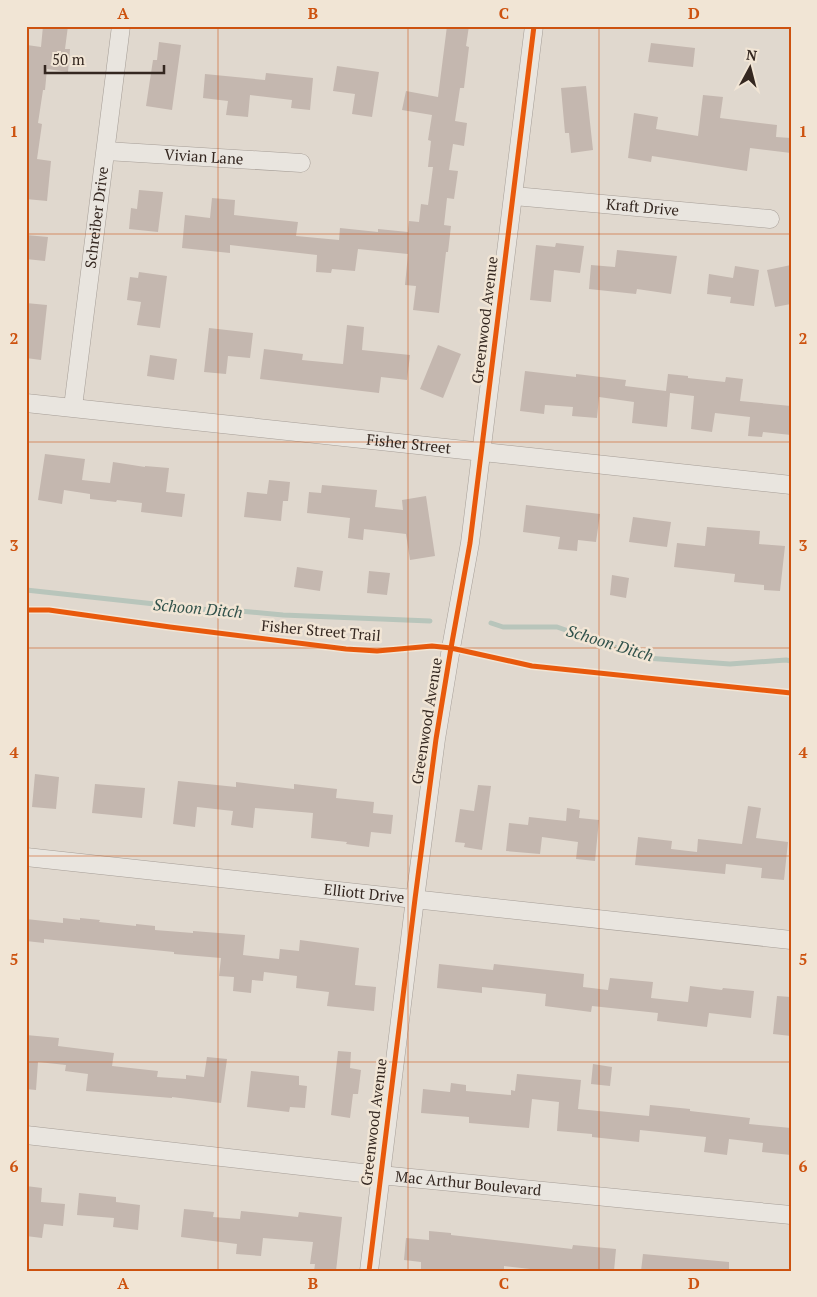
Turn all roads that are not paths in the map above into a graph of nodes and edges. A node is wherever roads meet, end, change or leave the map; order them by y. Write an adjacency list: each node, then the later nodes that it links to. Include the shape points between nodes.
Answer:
1 (121, 26): 3 (street, Schreiber Drive)
2 (534, 26): 5 (street, Greenwood Avenue)
3 (106, 151): 4 (street, Vivian Lane); 8 (street, Schreiber Drive)
4 (301, 163)
5 (514, 196): 6 (street, Kraft Drive); 9 (street, Greenwood Avenue)
6 (770, 219)
7 (26, 403): 8 (street, Fisher Street)
8 (73, 407): 9 (street, Fisher Street)
9 (481, 452): 10 (street, Fisher Street); 12 (street, Greenwood Avenue)
10 (791, 485)
11 (26, 858): 12 (street, Elliott Drive)
12 (415, 899): 13 (street, Elliott Drive); 15 (street, Greenwood Avenue)
13 (791, 940)
14 (26, 1135): 15 (street, Mac Arthur Boulevard)
15 (380, 1175): 16 (street, Mac Arthur Boulevard); 17 (street, Greenwood Avenue)
16 (791, 1215)
17 (369, 1271)

